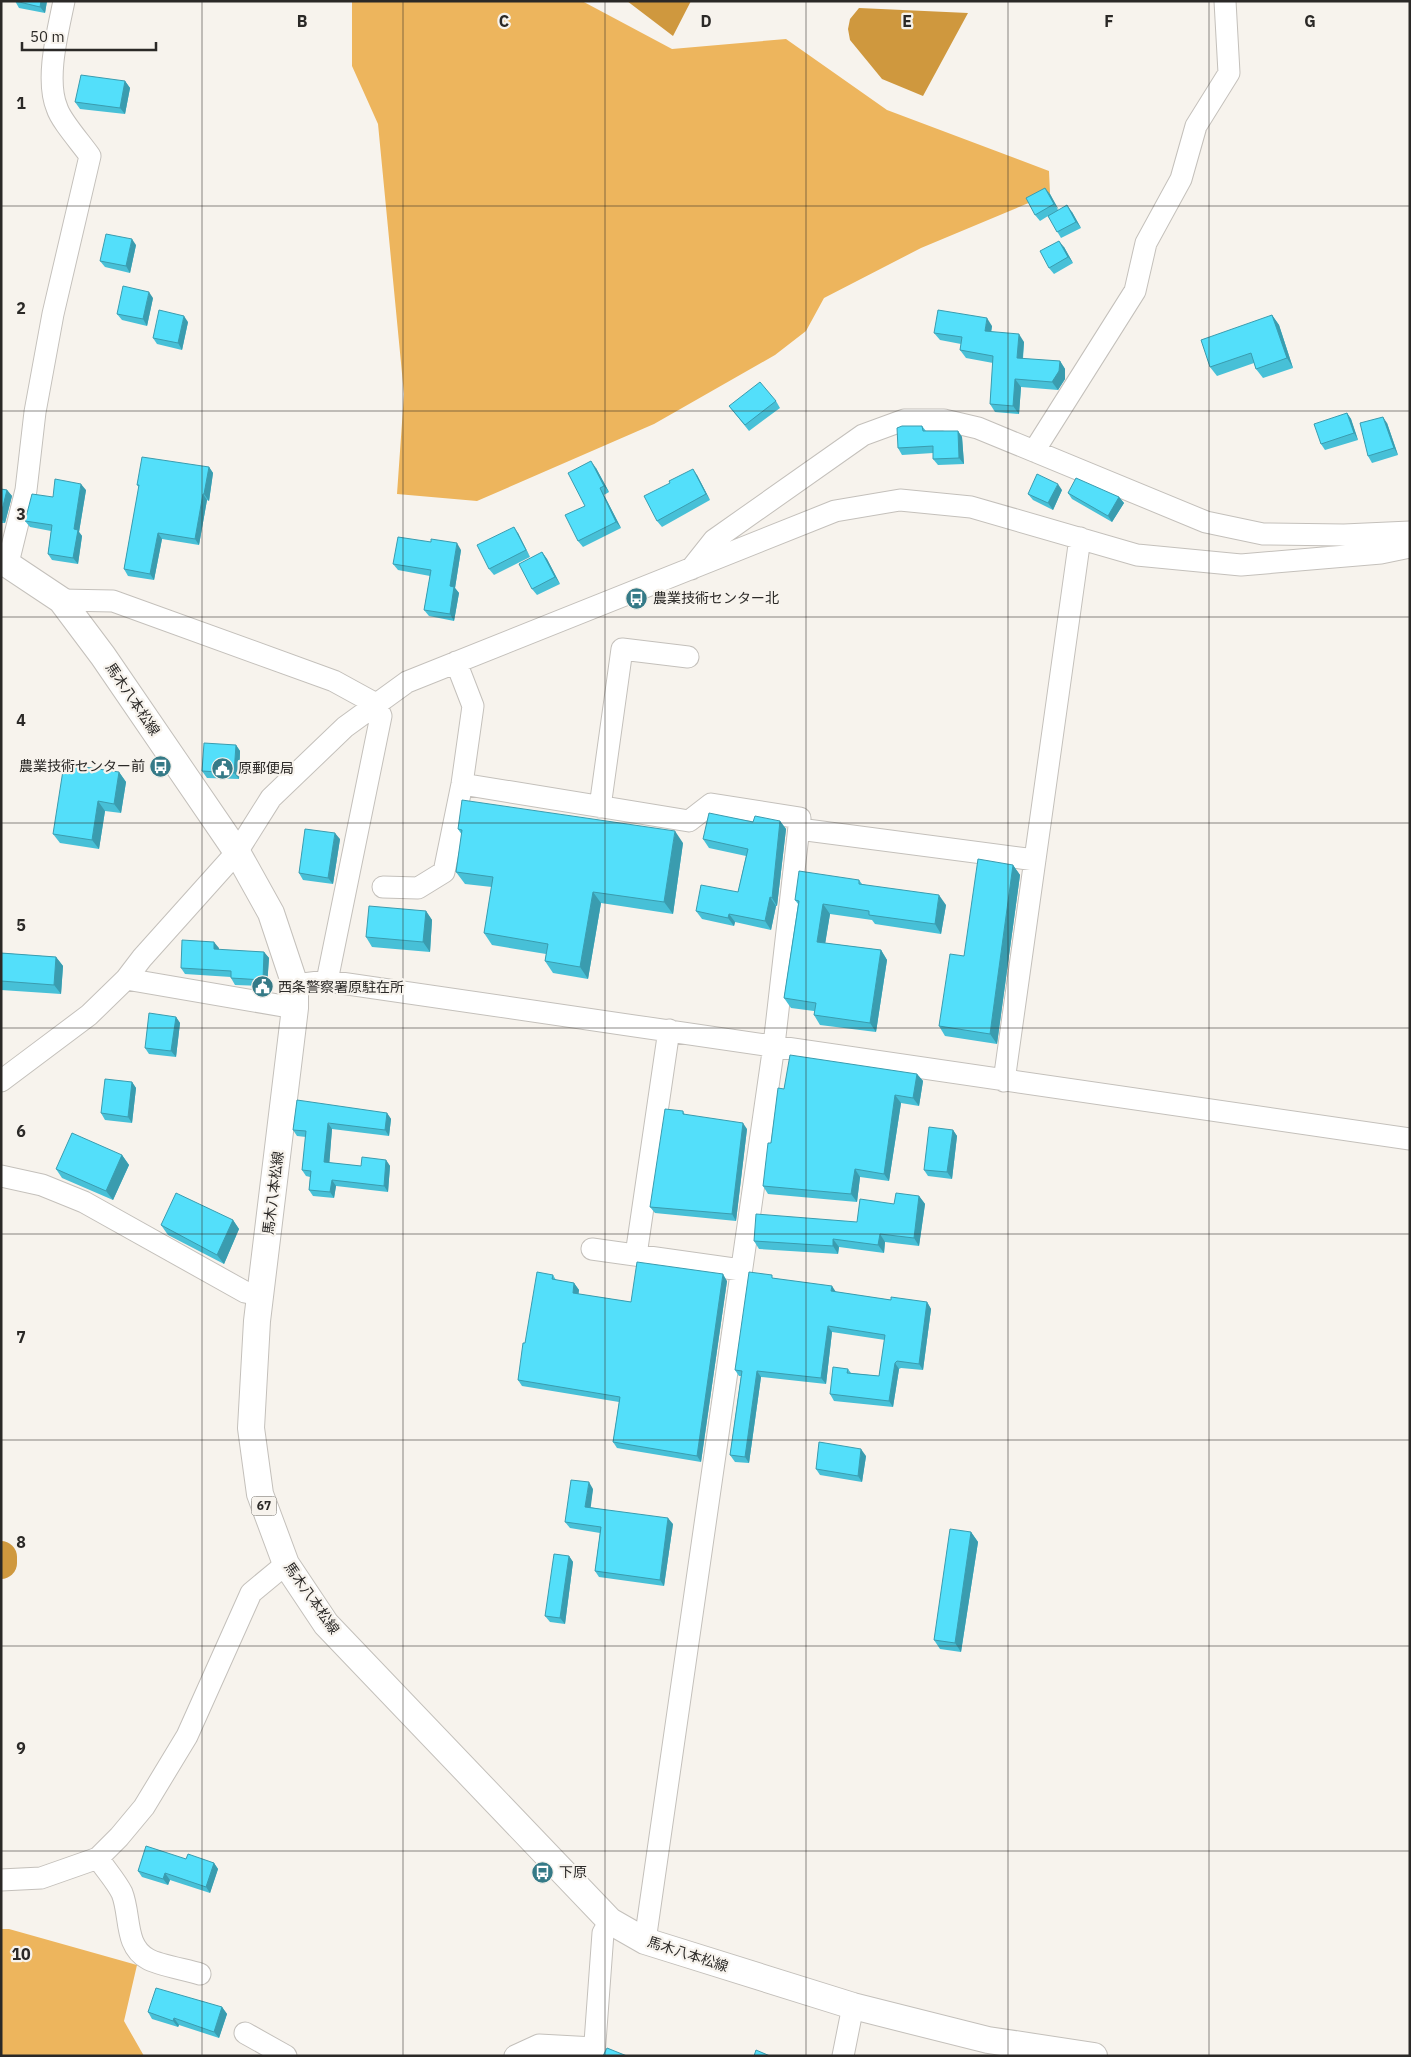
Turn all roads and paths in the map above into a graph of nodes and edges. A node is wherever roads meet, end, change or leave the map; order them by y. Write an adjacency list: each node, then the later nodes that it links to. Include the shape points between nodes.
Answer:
1 (64, 1): 7 (street, via 53,57 53,90 57,109 90,156 53,314 35,412 26,490)
2 (1225, 1): 3 (street, via 1229,74 1196,126 1181,179 1146,243 1135,291)
3 (1034, 451): 4 (street, via 1206,522 1263,534); 8 (street, via 978,428 944,420 904,420 863,435 714,540)
4 (1410, 532)
5 (1080, 538): 6 (street, via 1137,555 1241,565); 8 (street, via 971,507 900,500 835,511); 17 (street)
6 (1410, 548)
7 (4, 562): 9 (main road, 馬木八本松線 / 67)
8 (691, 569): 11 (street)
9 (61, 600): 12 (street, via 113,601 334,681); 16 (main road, 馬木八本松線 / 67, via 104,656)
10 (688, 657): 14 (street, via 622,649)
11 (456, 662): 12 (street, via 407,682); 13 (street, via 473,706)
12 (376, 704): 16 (street, via 344,727 271,798); 20 (street, via 381,716)
13 (462, 784): 14 (street); 18 (street, via 444,872 418,888)
14 (600, 807): 15 (street, via 689,821 712,804 800,818)
15 (799, 829): 17 (street); 23 (street)
16 (237, 852): 19 (street); 21 (main road, 馬木八本松線 / 67, via 271,913)
17 (1035, 860): 25 (street)
18 (383, 887)
19 (126, 979): 21 (street); 24 (street, via 88,1015)
20 (327, 981): 21 (street); 22 (street)
21 (295, 996): 31 (main road, 馬木八本松線 / 67)
22 (669, 1030): 23 (street); 29 (street)
23 (774, 1045): 25 (street); 30 (street)
24 (1, 1081)
25 (1004, 1081): 26 (street)
26 (1410, 1139)
27 (1, 1176): 31 (street, via 42,1185 84,1202 245,1292)
28 (592, 1249): 29 (street)
29 (636, 1255): 30 (street)
30 (741, 1270): 36 (street)
31 (260, 1295): 32 (main road, 馬木八本松線 / 67, via 251,1428 260,1494)
32 (286, 1564): 33 (street, via 251,1594 187,1736 144,1807); 35 (main road, 馬木八本松線 / 67, via 326,1624)
33 (98, 1858): 34 (street, via 41,1878); 37 (street, via 121,1893 136,1951 150,1960)
34 (1, 1880)
35 (610, 1921): 36 (main road, 馬木八本松線 / 67); 40 (street, via 603,1933)
36 (645, 1941): 38 (main road, 馬木八本松線 / 67)
37 (200, 1974)
38 (853, 2006): 43 (street); 44 (main road, 馬木八本松線 / 67, via 988,2040)
39 (245, 2033): 41 (street)
40 (594, 2052): 42 (street, via 539,2046)
41 (286, 2056)
42 (514, 2056)
43 (843, 2056)
44 (1094, 2056)

